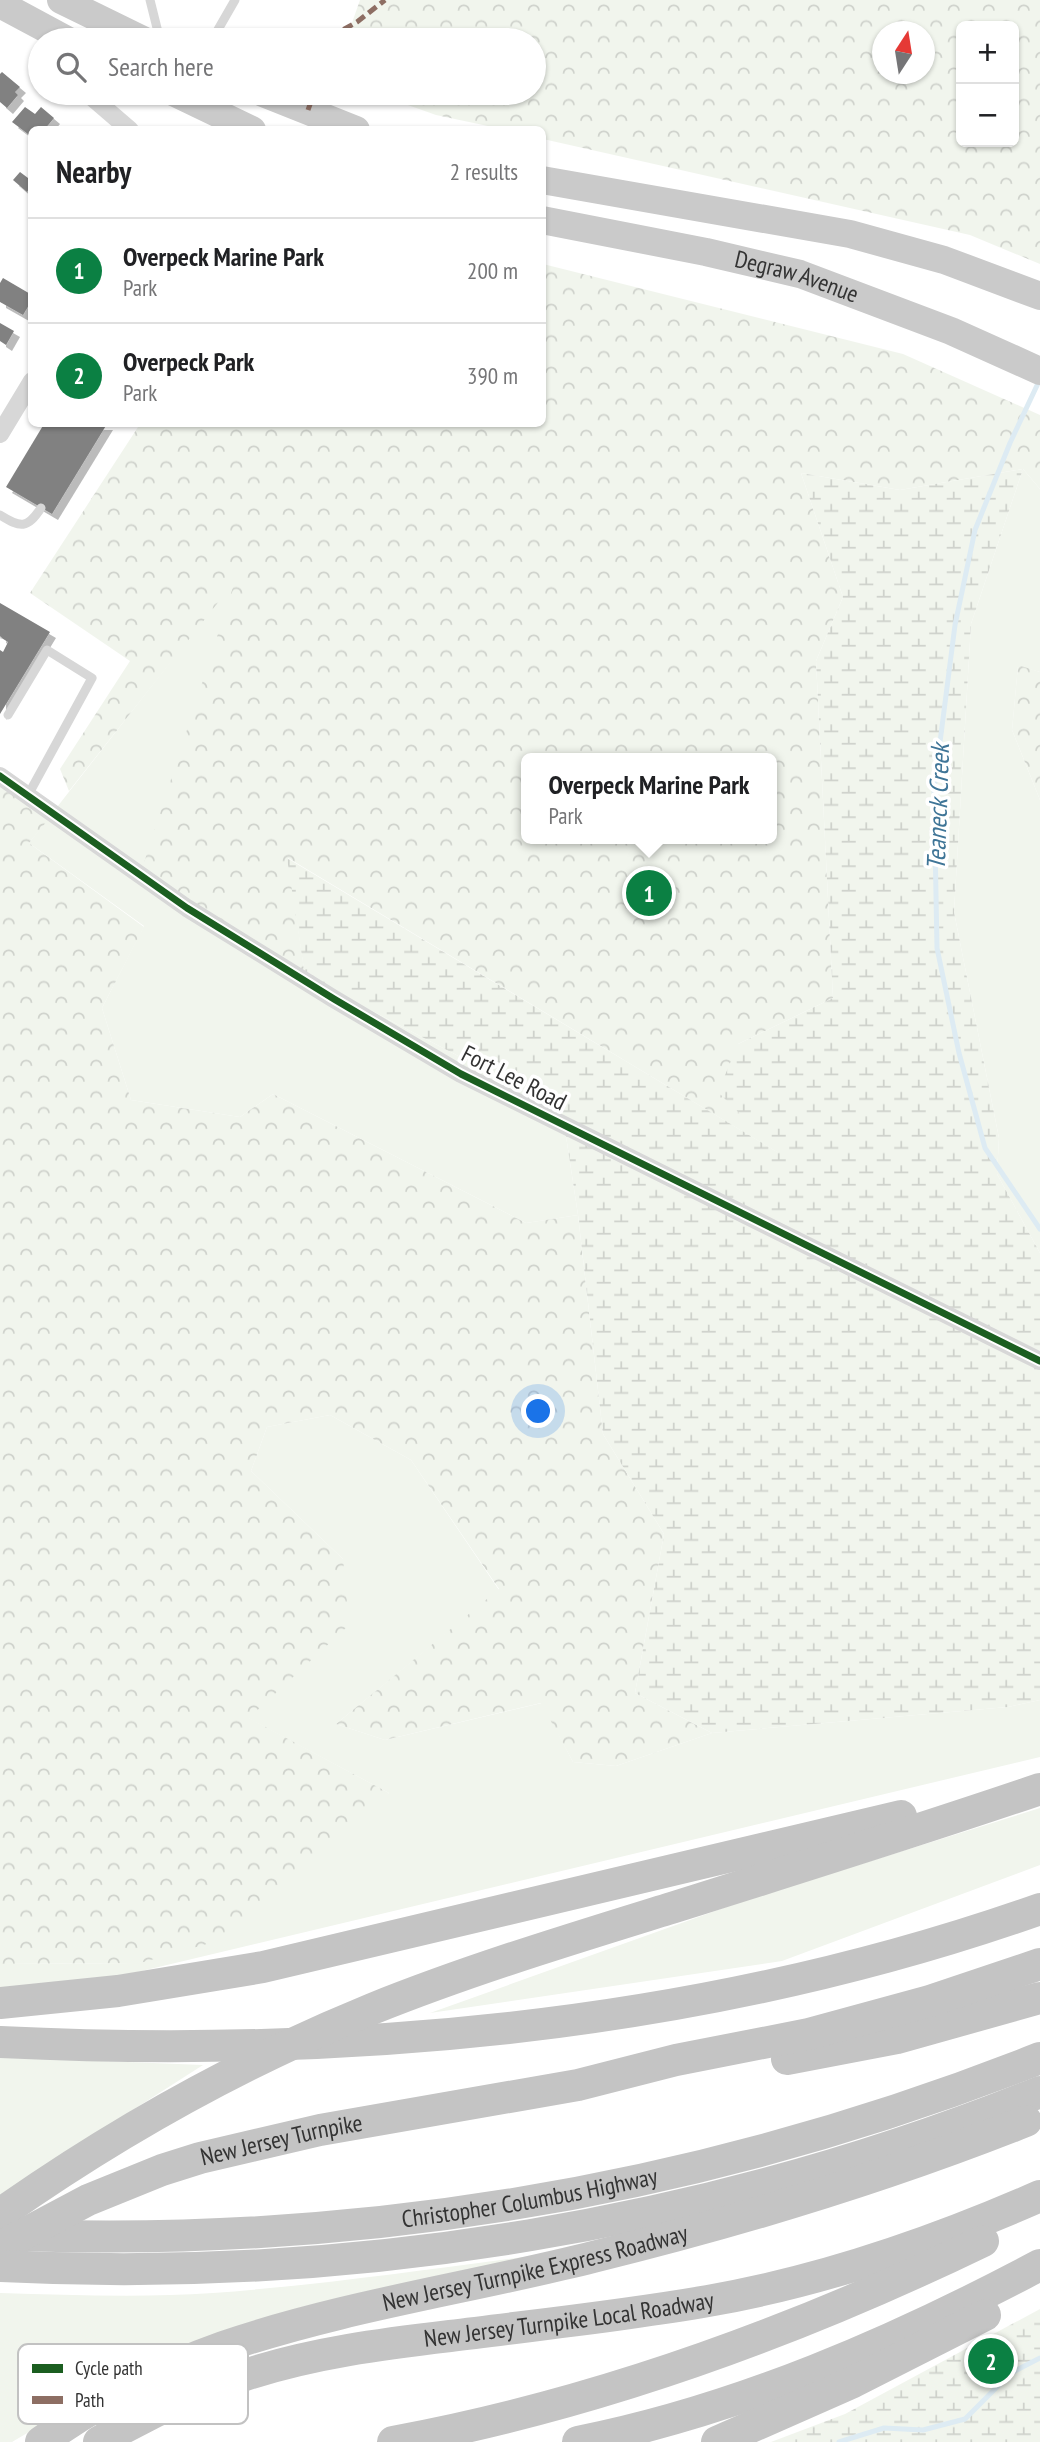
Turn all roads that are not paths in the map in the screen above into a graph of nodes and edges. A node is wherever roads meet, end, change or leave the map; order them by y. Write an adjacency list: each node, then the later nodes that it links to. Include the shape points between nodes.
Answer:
1 (61, 0): 7 (main road)
2 (86, 0): 8 (main road)
3 (150, 0): 9 (lane)
4 (235, 0): 10 (lane)
5 (0, 4): 6 (main road)
6 (33, 28)
7 (121, 28)
8 (128, 28)
9 (146, 28)
10 (219, 28)
11 (102, 105): 14 (street)
12 (200, 105): 15 (main road)
13 (293, 105): 16 (main road)
14 (125, 126)
15 (245, 126)
16 (346, 126)
17 (546, 181): 19 (main road, Degraw Avenue, via 850,234 944,260)
18 (546, 221): 20 (main road, Degraw Avenue, via 800,274)
19 (1040, 296)
20 (1028, 365)
21 (28, 388): 22 (street)
22 (0, 433)
23 (41, 508): 24 (lane, via 24,525)
24 (0, 515)
25 (8, 715): 27 (lane, via 47,650 92,678)
26 (0, 776): 27 (street, Fort Lee Road)
27 (34, 802): 28 (street, Fort Lee Road, via 187,908 461,1074)
28 (1040, 1361)
29 (1040, 1788): 33 (highway, via 944,1805 263,1967 118,1991); 41 (highway, via 514,1957 369,2011 173,2106 98,2150)
30 (1040, 1909): 34 (highway, via 796,1980 552,2024 429,2038 305,2044)
31 (1040, 1964): 36 (highway, via 863,2021)
32 (1040, 1998): 36 (highway, via 907,2036 814,2055 679,2078)
33 (0, 2003)
34 (0, 2042)
35 (1040, 2058): 41 (highway, Christopher Columbus Highway, via 781,2146 544,2200 380,2223 256,2234 131,2237)
36 (578, 2085): 42 (highway, New Jersey Turnpike, via 240,2148 162,2170 66,2210)
37 (1040, 2092): 44 (highway, Christopher Columbus Highway, via 948,2127 790,2176 671,2207 548,2231 384,2255 260,2265)
38 (1040, 2115): 46 (highway, New Jersey Turnpike Express Roadway, via 877,2177 757,2214)
39 (1040, 2196): 47 (highway, New Jersey Turnpike Local Roadway, via 904,2250 767,2289 666,2308 373,2346)
40 (1040, 2211): 52 (highway, via 937,2263 708,2358 550,2407)
41 (2, 2219)
42 (0, 2247)
43 (1040, 2265): 53 (highway, via 766,2390 685,2417)
44 (0, 2266)
45 (1040, 2284): 54 (highway, via 853,2382)
46 (235, 2344)
47 (248, 2375)
48 (69, 2424): 50 (highway, New Jersey Turnpike Express Roadway)
49 (132, 2424): 51 (highway, New Jersey Turnpike Local Roadway)
50 (49, 2436)
51 (107, 2437)
52 (393, 2442)
53 (578, 2442)
54 (717, 2442)

